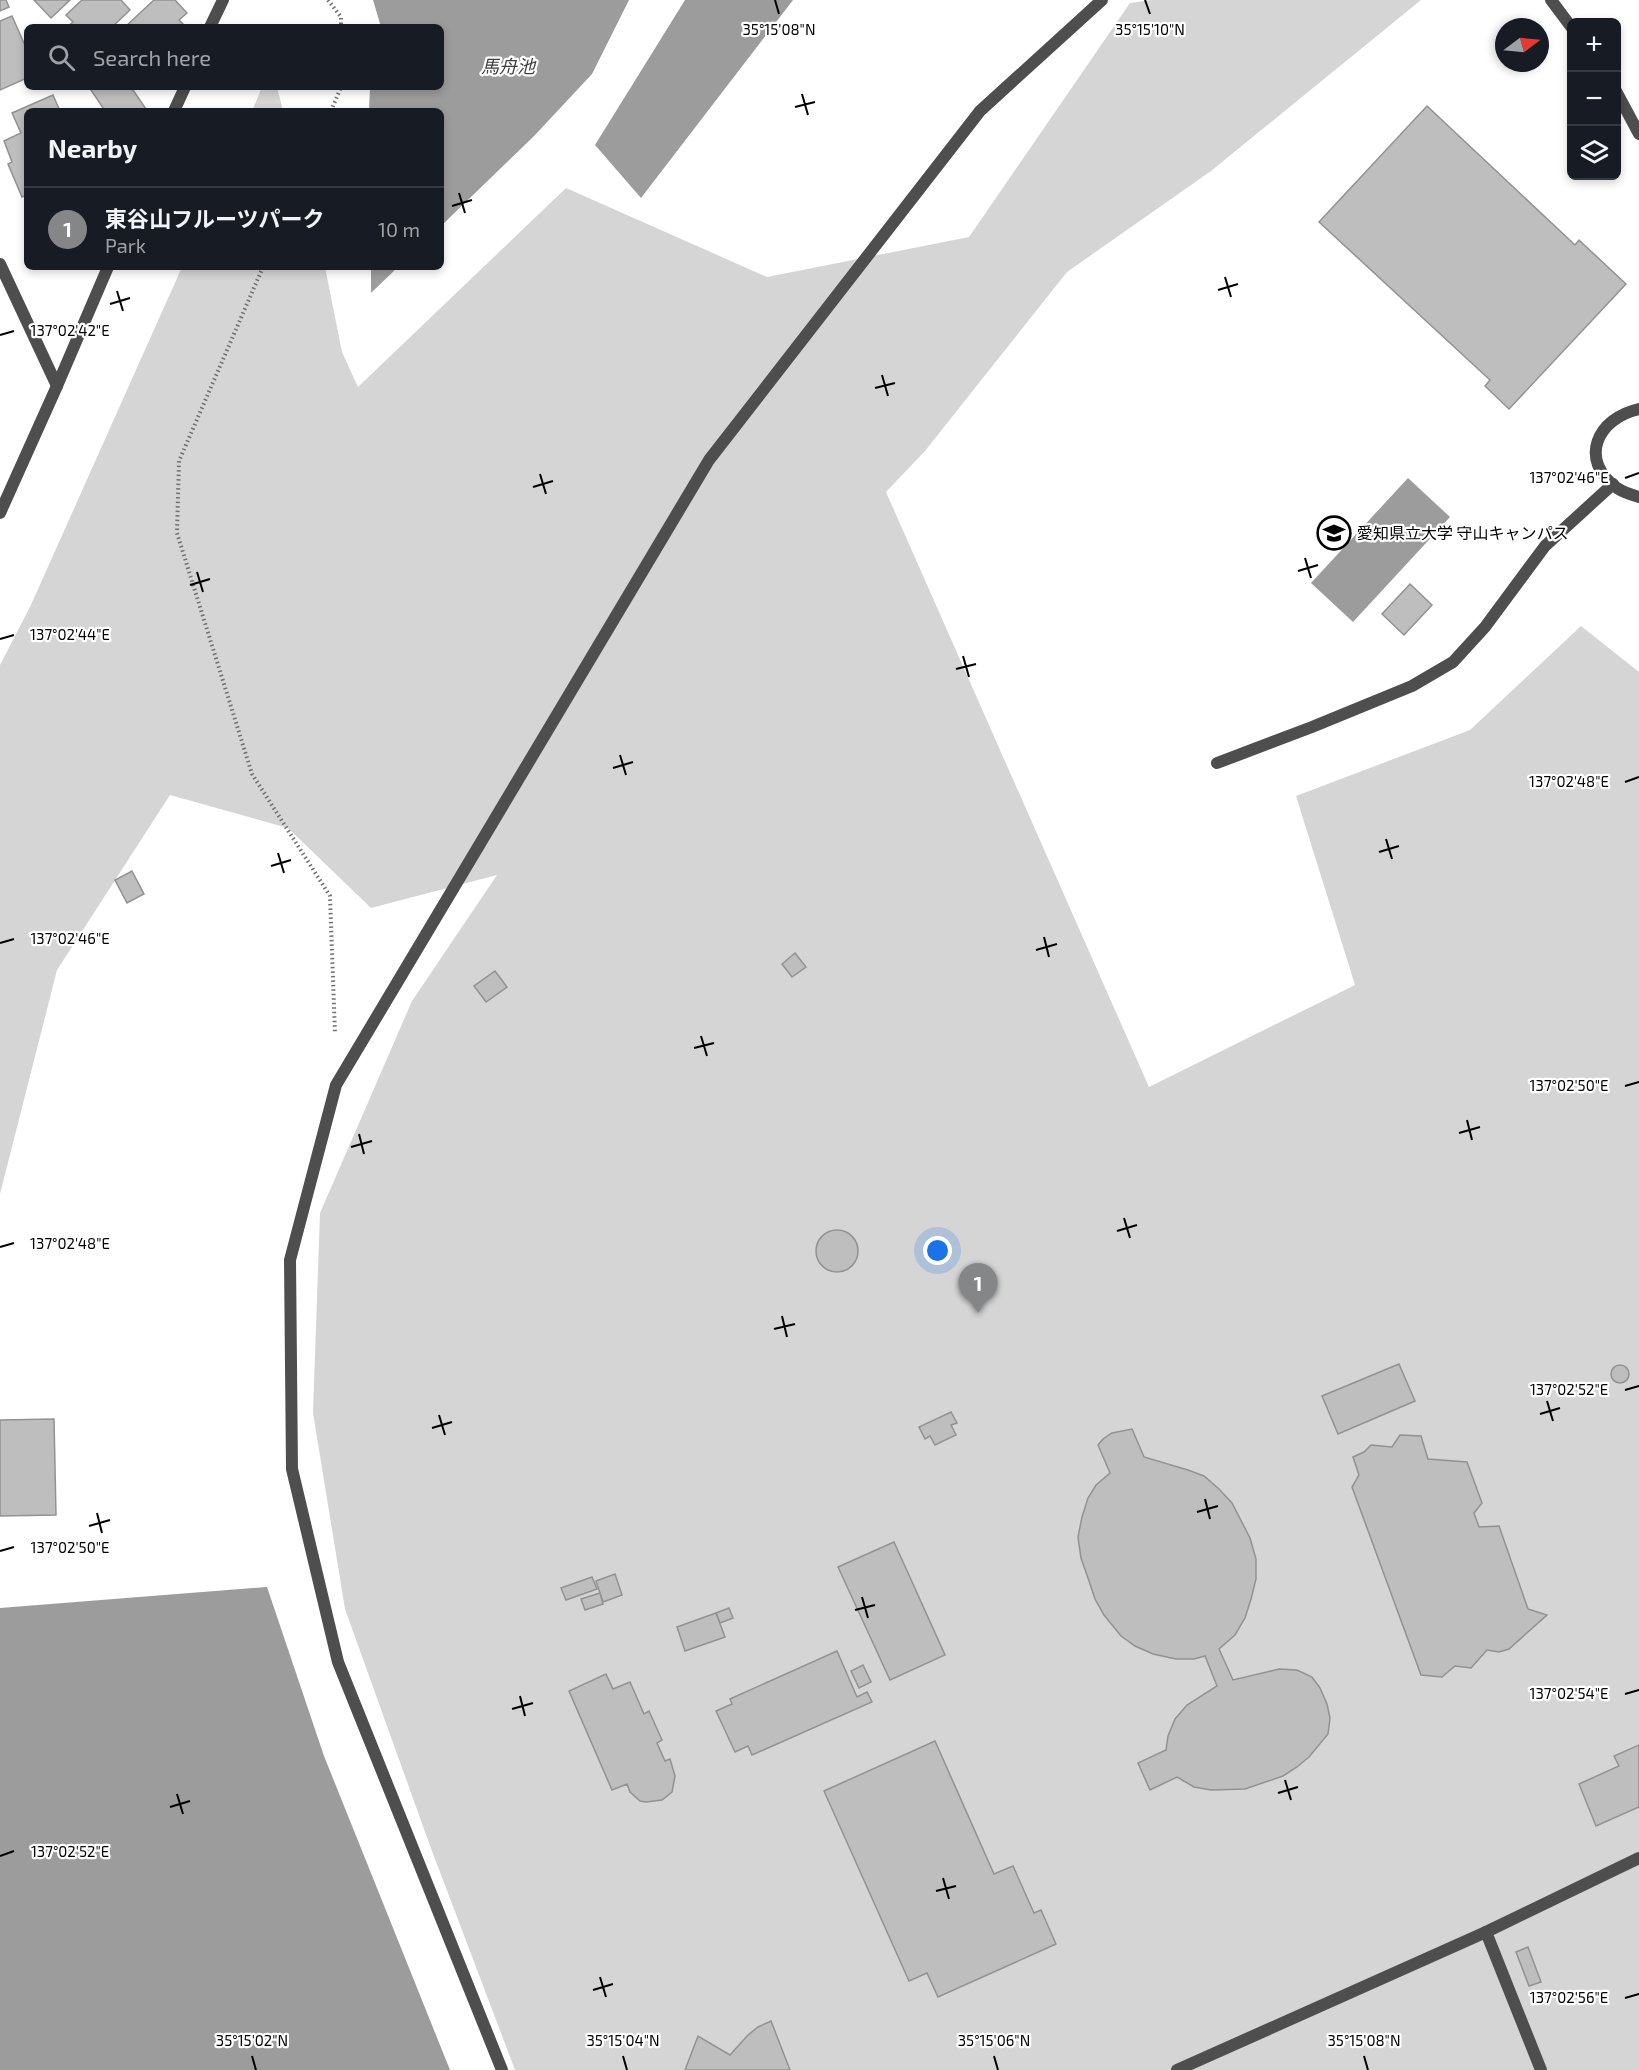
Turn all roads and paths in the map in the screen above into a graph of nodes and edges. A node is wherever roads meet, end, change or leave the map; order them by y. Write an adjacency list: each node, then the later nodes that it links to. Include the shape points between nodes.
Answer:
1 (328, 0): 7 (path, via 340,17)
2 (1102, 0): 26 (street, via 980,111 709,460 336,1085 290,1260 292,1469 338,1662)
3 (1551, 0): 5 (street)
4 (219, 2): 6 (street)
5 (1567, 21)
6 (211, 24)
7 (340, 24)
8 (184, 90): 11 (street)
9 (339, 90): 12 (path)
10 (1621, 99): 13 (street)
11 (175, 108)
12 (332, 108)
13 (1639, 134)
14 (0, 264): 17 (street)
15 (107, 270): 17 (street)
16 (262, 270): 23 (path, via 179,461 177,533 252,774 330,896)
17 (57, 386): 21 (street)
18 (1639, 409): 19 (street, via 1623,412 1600,432 1595,457 1603,475)
19 (1613, 484): 20 (street); 22 (street, via 1545,546 1485,627 1453,662 1412,686)
20 (1639, 498)
21 (0, 513)
22 (1217, 764)
23 (335, 1038)
24 (1639, 1858): 25 (street)
25 (1486, 1932): 27 (street); 28 (street)
26 (502, 2070)
27 (1177, 2070)
28 (1541, 2070)

